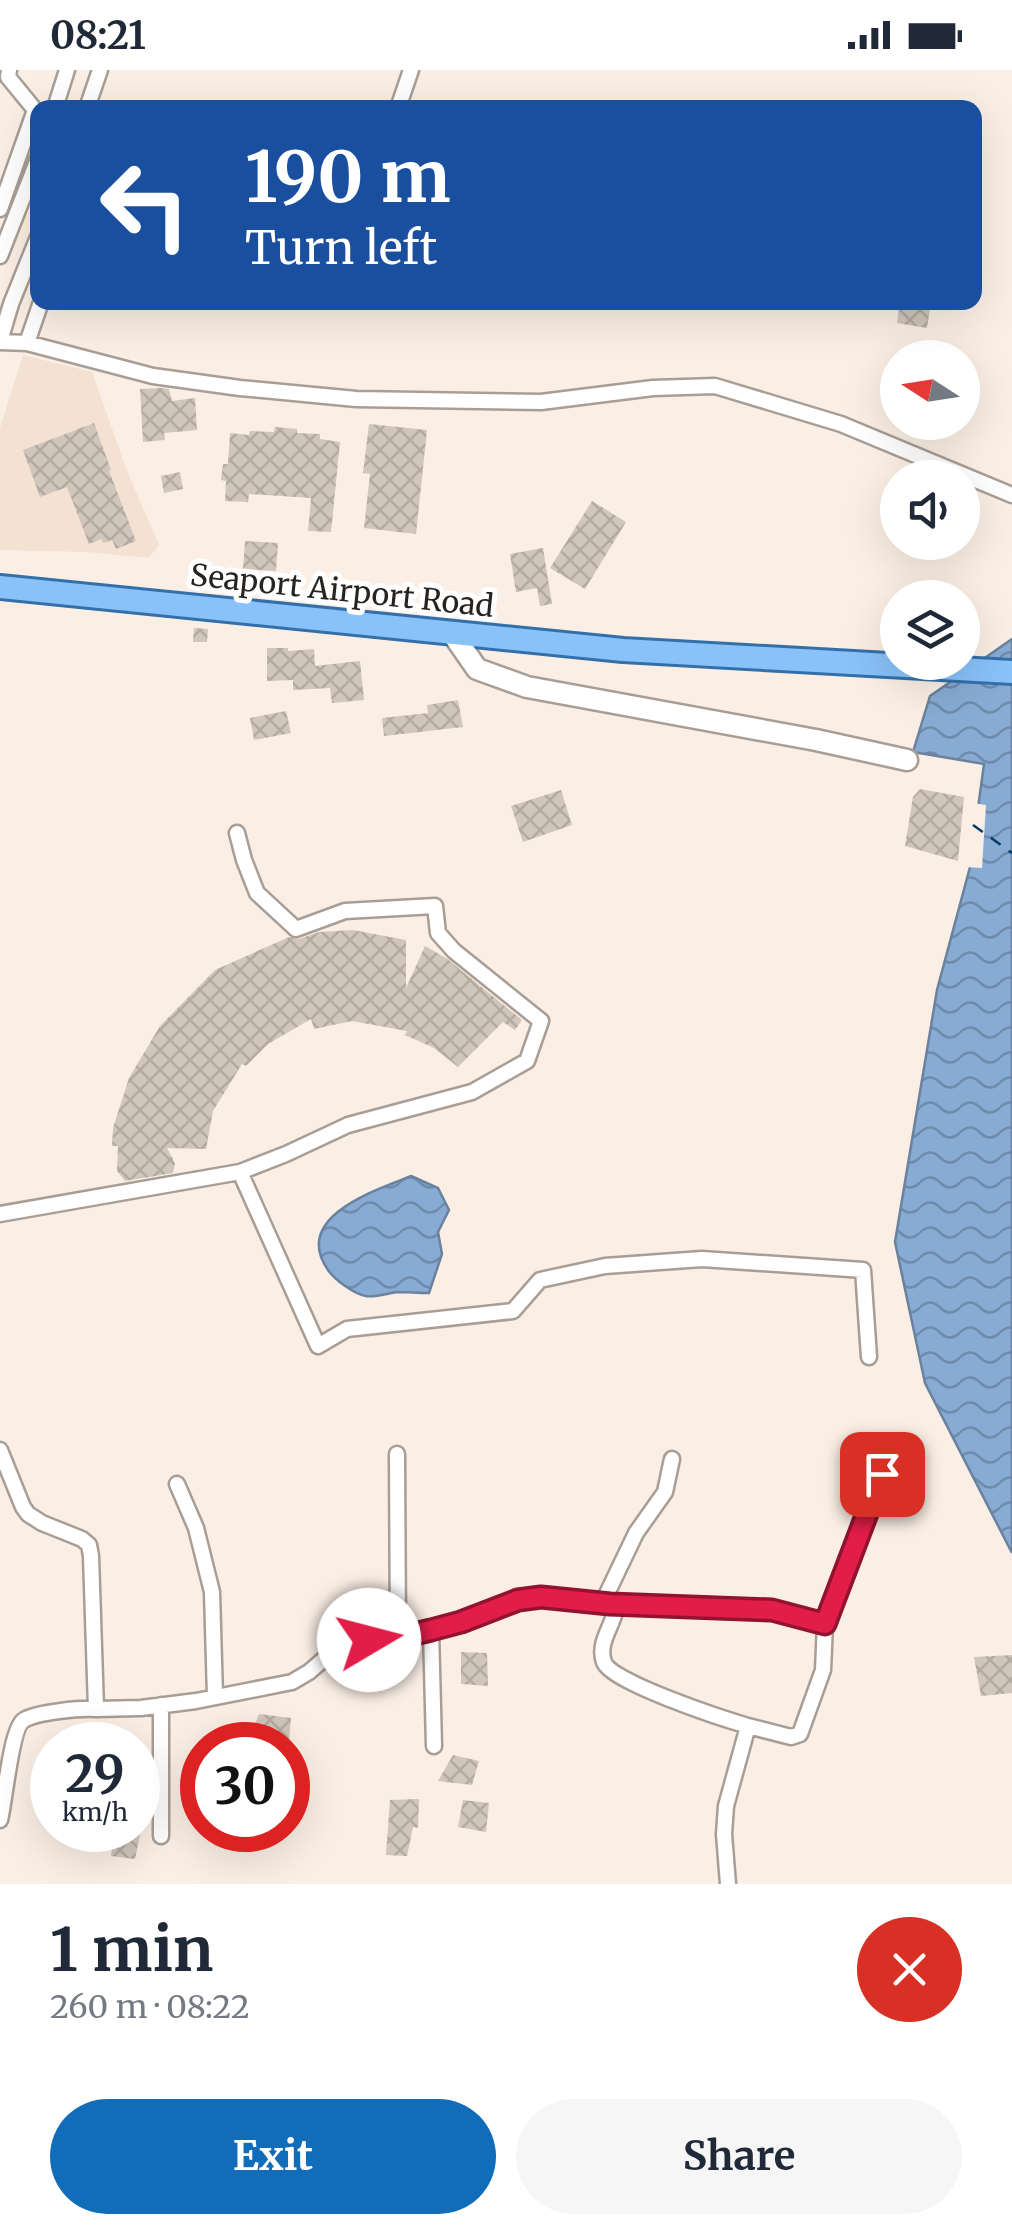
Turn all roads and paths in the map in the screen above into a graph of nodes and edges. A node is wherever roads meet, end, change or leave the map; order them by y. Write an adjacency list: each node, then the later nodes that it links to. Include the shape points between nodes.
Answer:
1 (9, 70): 8 (street)
2 (67, 70): 5 (street)
3 (100, 70): 6 (street)
4 (411, 70): 7 (street)
5 (58, 100)
6 (90, 100)
7 (401, 100)
8 (30, 104)
9 (30, 124): 11 (street)
10 (30, 179): 12 (street)
11 (0, 209)
12 (0, 256)
13 (30, 257): 15 (street)
14 (38, 310): 16 (street)
15 (0, 342): 16 (street)
16 (27, 343): 17 (street, via 154,376 356,399 541,402 715,386 841,424)
17 (1012, 494)
18 (0, 587): 19 (main road, Seaport Airport Road)
19 (452, 633): 20 (main road, Seaport Airport Road, via 623,650); 21 (street, via 477,669 527,687)
20 (1012, 672)
21 (908, 760)
22 (237, 833): 23 (street, via 258,893 296,928 346,911 435,906 438,933 454,952 541,1022 527,1061 472,1092 348,1125)
23 (240, 1172): 24 (street); 25 (street, via 318,1346 346,1329 513,1311 540,1280 605,1266 702,1259 862,1270)
24 (0, 1214)
25 (869, 1357)
26 (0, 1450): 37 (street, via 28,1514 89,1545)
27 (397, 1454): 34 (street)
28 (672, 1458): 31 (street, via 664,1492 636,1533)
29 (882, 1474): 32 (street)
30 (177, 1484): 35 (street, via 212,1592)
31 (607, 1603): 32 (street, via 772,1610); 33 (street, via 518,1600); 38 (street, via 616,1608 602,1649 609,1671)
32 (825, 1624): 38 (street, via 823,1670 800,1734)
33 (431, 1630): 34 (street); 39 (street)
34 (398, 1638): 35 (street, via 338,1647 292,1682)
35 (215, 1697): 36 (street)
36 (161, 1705): 37 (street); 41 (street)
37 (96, 1708): 40 (street, via 24,1720 16,1728)
38 (748, 1726): 42 (street, via 726,1806)
39 (434, 1746)
40 (0, 1820)
41 (161, 1836)
42 (728, 1884)

